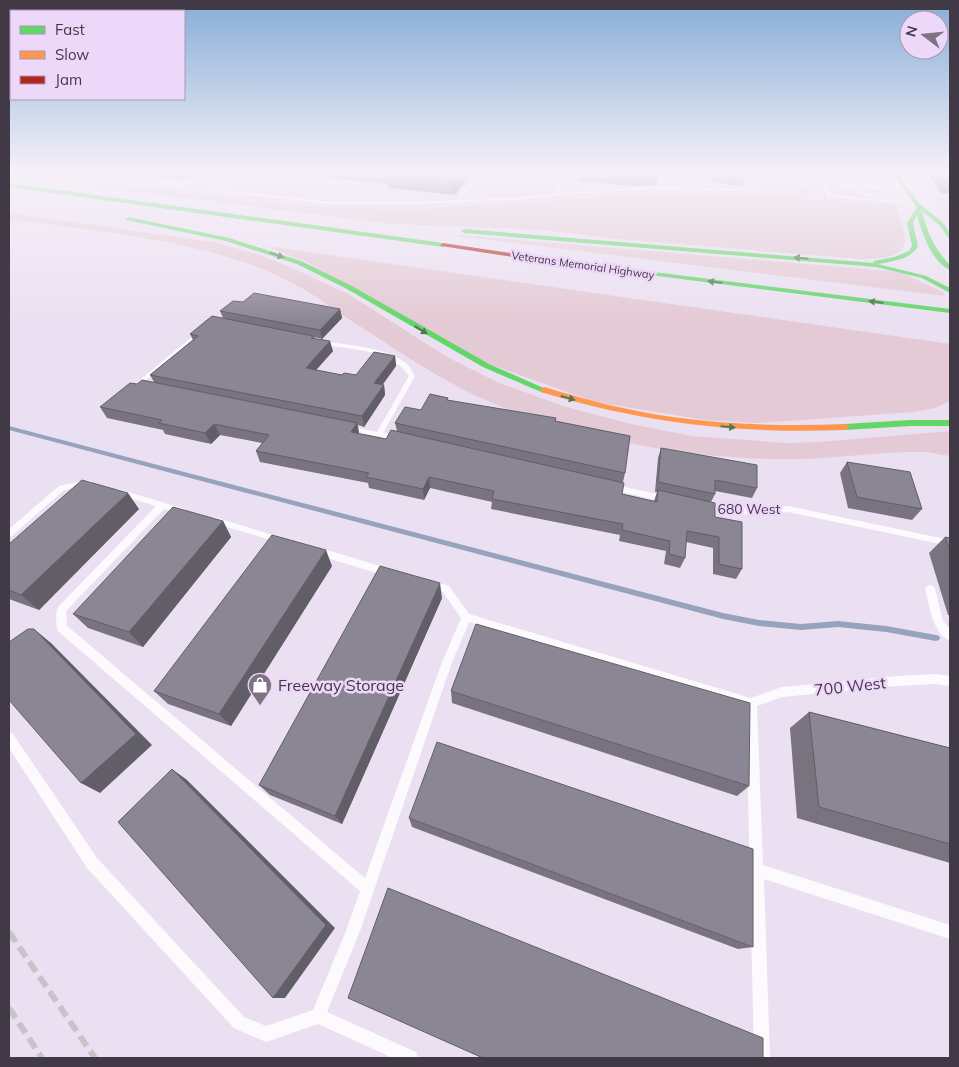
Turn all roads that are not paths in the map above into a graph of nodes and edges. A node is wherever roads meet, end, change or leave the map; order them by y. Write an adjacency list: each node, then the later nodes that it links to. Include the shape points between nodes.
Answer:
1 (137, 222): 22 (main road, one-way to 22, via 234,241 292,260 340,282 473,360 521,382 586,403 663,419 731,427)
2 (144, 222): 10 (main road, one-way to 2)
3 (271, 222): 15 (main road, Veterans Memorial Highway, one-way to 3)
4 (351, 222): 8 (main road)
5 (910, 222): 12 (main road, via 915,246 912,252 886,261)
6 (921, 222): 13 (main road, via 929,246)
7 (937, 222): 11 (main road)
8 (372, 224)
9 (448, 230): 12 (main road, one-way to 9)
10 (266, 238)
11 (950, 238)
12 (850, 262): 14 (main road, via 917,273)
13 (950, 268)
14 (950, 291)
15 (950, 312)
16 (206, 328): 18 (lane, via 137,385)
17 (317, 342): 23 (lane, via 382,354 408,368 412,376)
18 (146, 387)
19 (939, 411): 22 (main road)
20 (950, 423): 22 (main road)
21 (340, 426): 23 (lane)
22 (854, 426)
23 (378, 434): 24 (lane)
24 (407, 440)
25 (599, 484): 28 (lane)
26 (94, 485): 31 (lane, via 86,482 62,488)
27 (111, 490): 29 (lane)
28 (676, 501)
29 (162, 505): 32 (lane); 44 (lane, via 61,610 62,628)
30 (695, 506): 33 (lane, 680 West, via 724,512 788,509)
31 (9, 534)
32 (285, 542)
33 (950, 543)
34 (304, 547): 35 (lane)
35 (399, 575)
36 (418, 581): 38 (lane, via 446,589)
37 (930, 589): 39 (lane, via 940,624)
38 (466, 617): 41 (lane); 44 (lane, via 446,665)
39 (950, 636)
40 (950, 682): 41 (lane, 700 West, via 936,679 898,681 782,692)
41 (752, 703): 43 (lane)
42 (9, 738): 46 (lane, via 92,863 239,1023 266,1034)
43 (757, 870): 45 (lane); 48 (lane)
44 (368, 889): 46 (lane)
45 (950, 932)
46 (318, 1016): 47 (lane)
47 (410, 1058)
48 (762, 1058)

